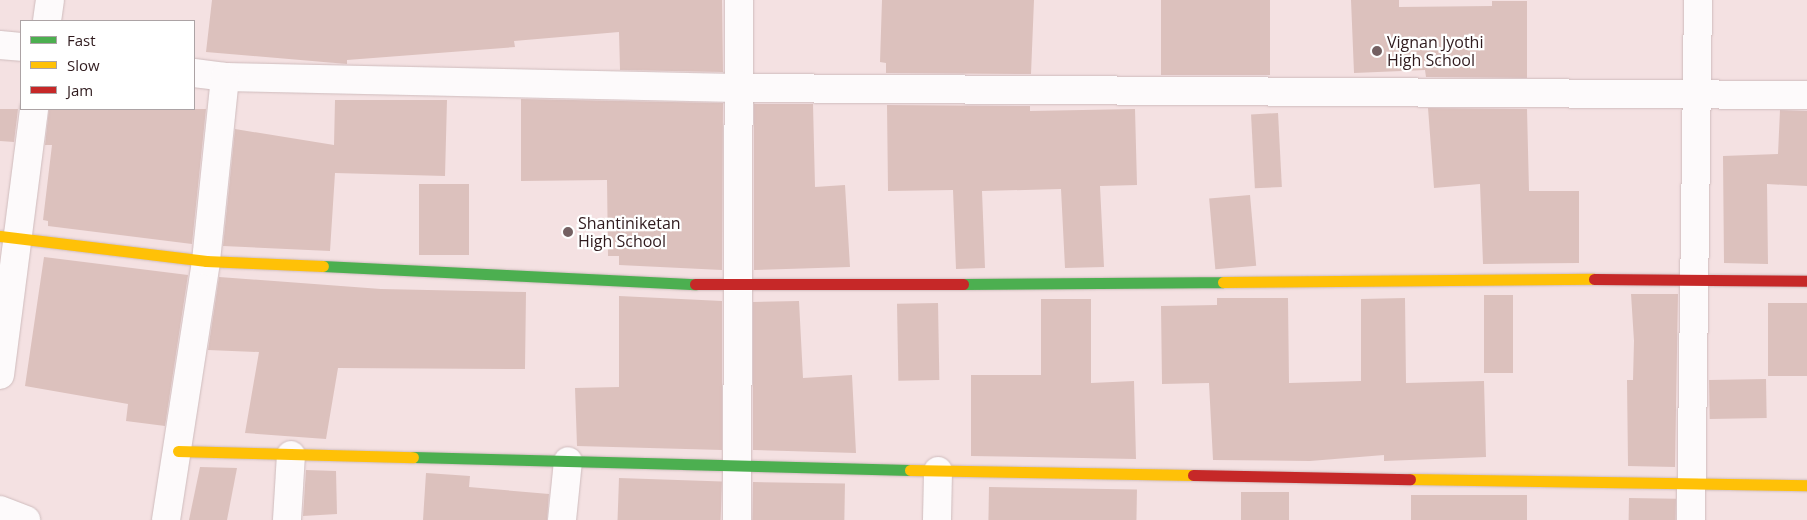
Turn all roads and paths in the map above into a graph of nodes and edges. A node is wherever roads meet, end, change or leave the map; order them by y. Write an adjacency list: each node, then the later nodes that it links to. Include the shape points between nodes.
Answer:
1 (50, 0): 4 (street)
2 (739, 0): 9 (street)
3 (1698, 0): 10 (street)
4 (46, 20)
5 (0, 45): 6 (street)
6 (20, 47)
7 (195, 73): 8 (street)
8 (225, 77): 9 (street); 14 (street)
9 (738, 88): 10 (street); 17 (street)
10 (1698, 92): 11 (street); 15 (street)
11 (1807, 95)
12 (34, 110): 13 (street)
13 (9, 236): 14 (street); 18 (street)
14 (206, 260): 17 (street); 19 (street)
15 (1695, 278): 16 (street); 17 (street); 24 (street)
16 (1807, 281)
17 (740, 286): 22 (street)
18 (0, 374)
19 (178, 451): 20 (street); 28 (street)
20 (291, 455): 21 (street); 29 (street)
21 (568, 460): 22 (street); 30 (street)
22 (739, 464): 23 (street); 31 (street)
23 (938, 471): 24 (street); 32 (street)
24 (1692, 483): 25 (street); 33 (street)
25 (1807, 485)
26 (0, 510): 27 (street)
27 (26, 520)
28 (166, 520)
29 (287, 520)
30 (562, 520)
31 (737, 520)
32 (937, 520)
33 (1691, 520)

